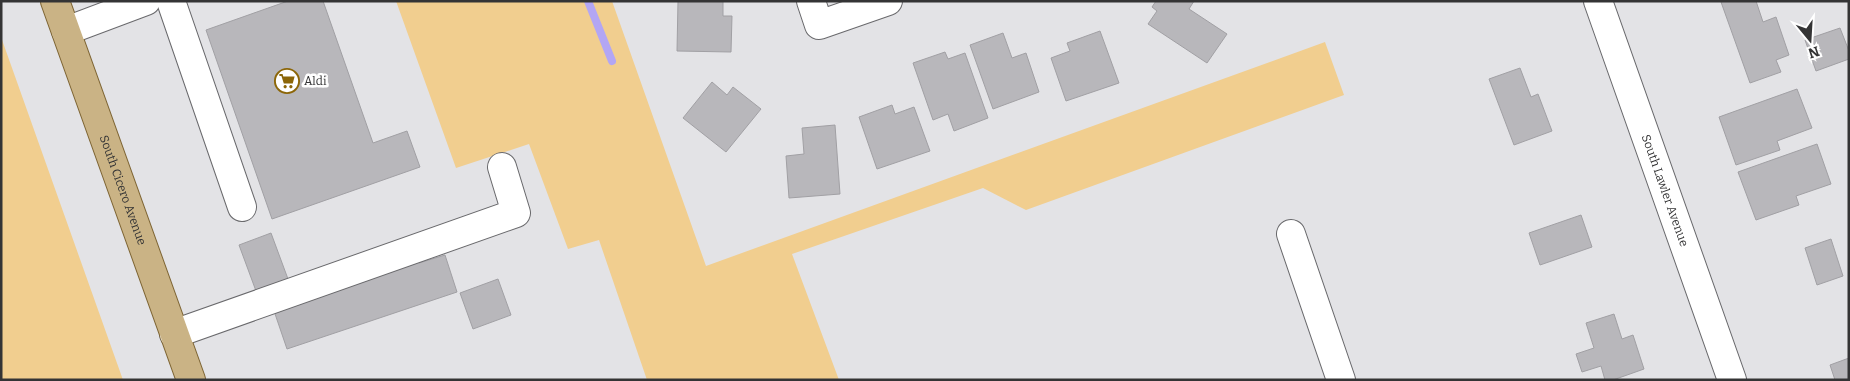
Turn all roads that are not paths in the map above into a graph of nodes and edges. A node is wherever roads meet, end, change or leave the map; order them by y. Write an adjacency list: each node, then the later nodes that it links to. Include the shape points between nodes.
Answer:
1 (55, 1): 7 (main road, South Cicero Avenue)
2 (146, 1): 7 (street)
3 (171, 1): 9 (street)
4 (888, 1): 6 (street)
5 (1598, 1): 14 (street, South Lawler Avenue)
6 (815, 13)
7 (66, 31): 11 (main road, South Cicero Avenue)
8 (502, 166): 11 (street, via 516,213)
9 (242, 207)
10 (1291, 234): 13 (street)
11 (174, 334): 12 (main road, South Cicero Avenue)
12 (191, 380)
13 (1341, 380)
14 (1732, 380)

